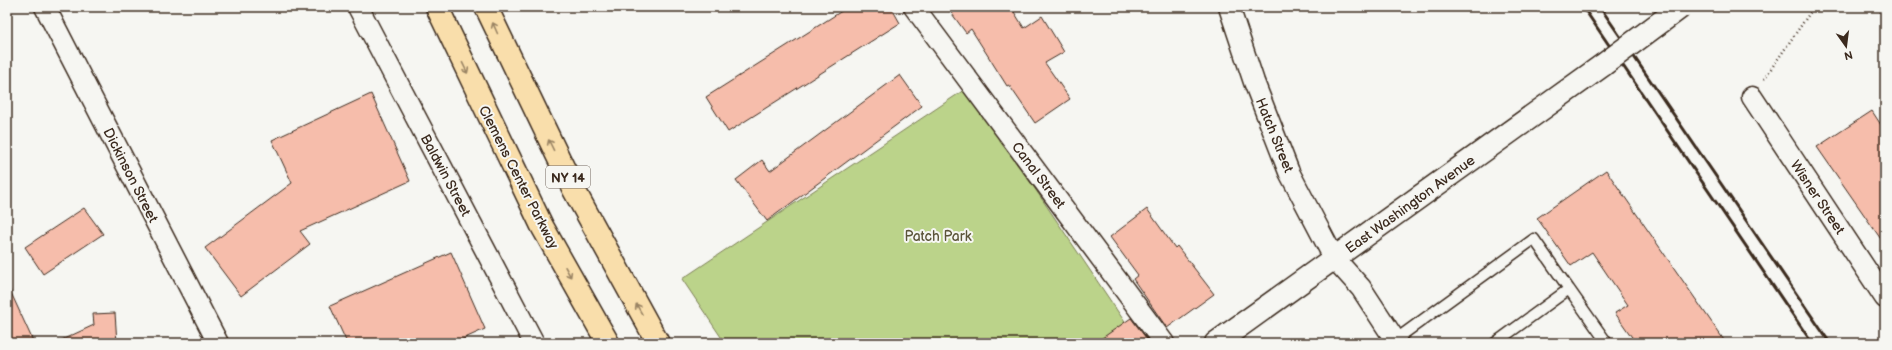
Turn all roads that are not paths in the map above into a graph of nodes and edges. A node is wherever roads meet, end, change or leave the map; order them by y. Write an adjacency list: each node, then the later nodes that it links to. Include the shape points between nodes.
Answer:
1 (45, 7): 13 (street, Dickinson Street)
2 (358, 7): 14 (street, Baldwin Street)
3 (437, 7): 15 (main road, Clemens Center Parkway / NY 14, one-way to 15, via 542,226)
4 (486, 7): 16 (main road, NY 14, one-way to 4, via 574,190)
5 (914, 7): 17 (street, Canal Street)
6 (1230, 7): 9 (street, Hatch Street, via 1254,82 1289,172)
7 (1680, 7): 9 (street, East Washington Avenue, bridge)
8 (1752, 97): 11 (street, Wisner Street)
9 (1334, 258): 12 (street, Hatch Street, via 1361,288); 18 (street, East Washington Avenue)
10 (1569, 289): 12 (lane, via 1534,239); 19 (lane); 20 (lane)
11 (1885, 298)
12 (1396, 342)
13 (218, 343)
14 (534, 343)
15 (608, 343)
16 (658, 343)
17 (1164, 343)
18 (1216, 343)
19 (1495, 343)
20 (1607, 343)

